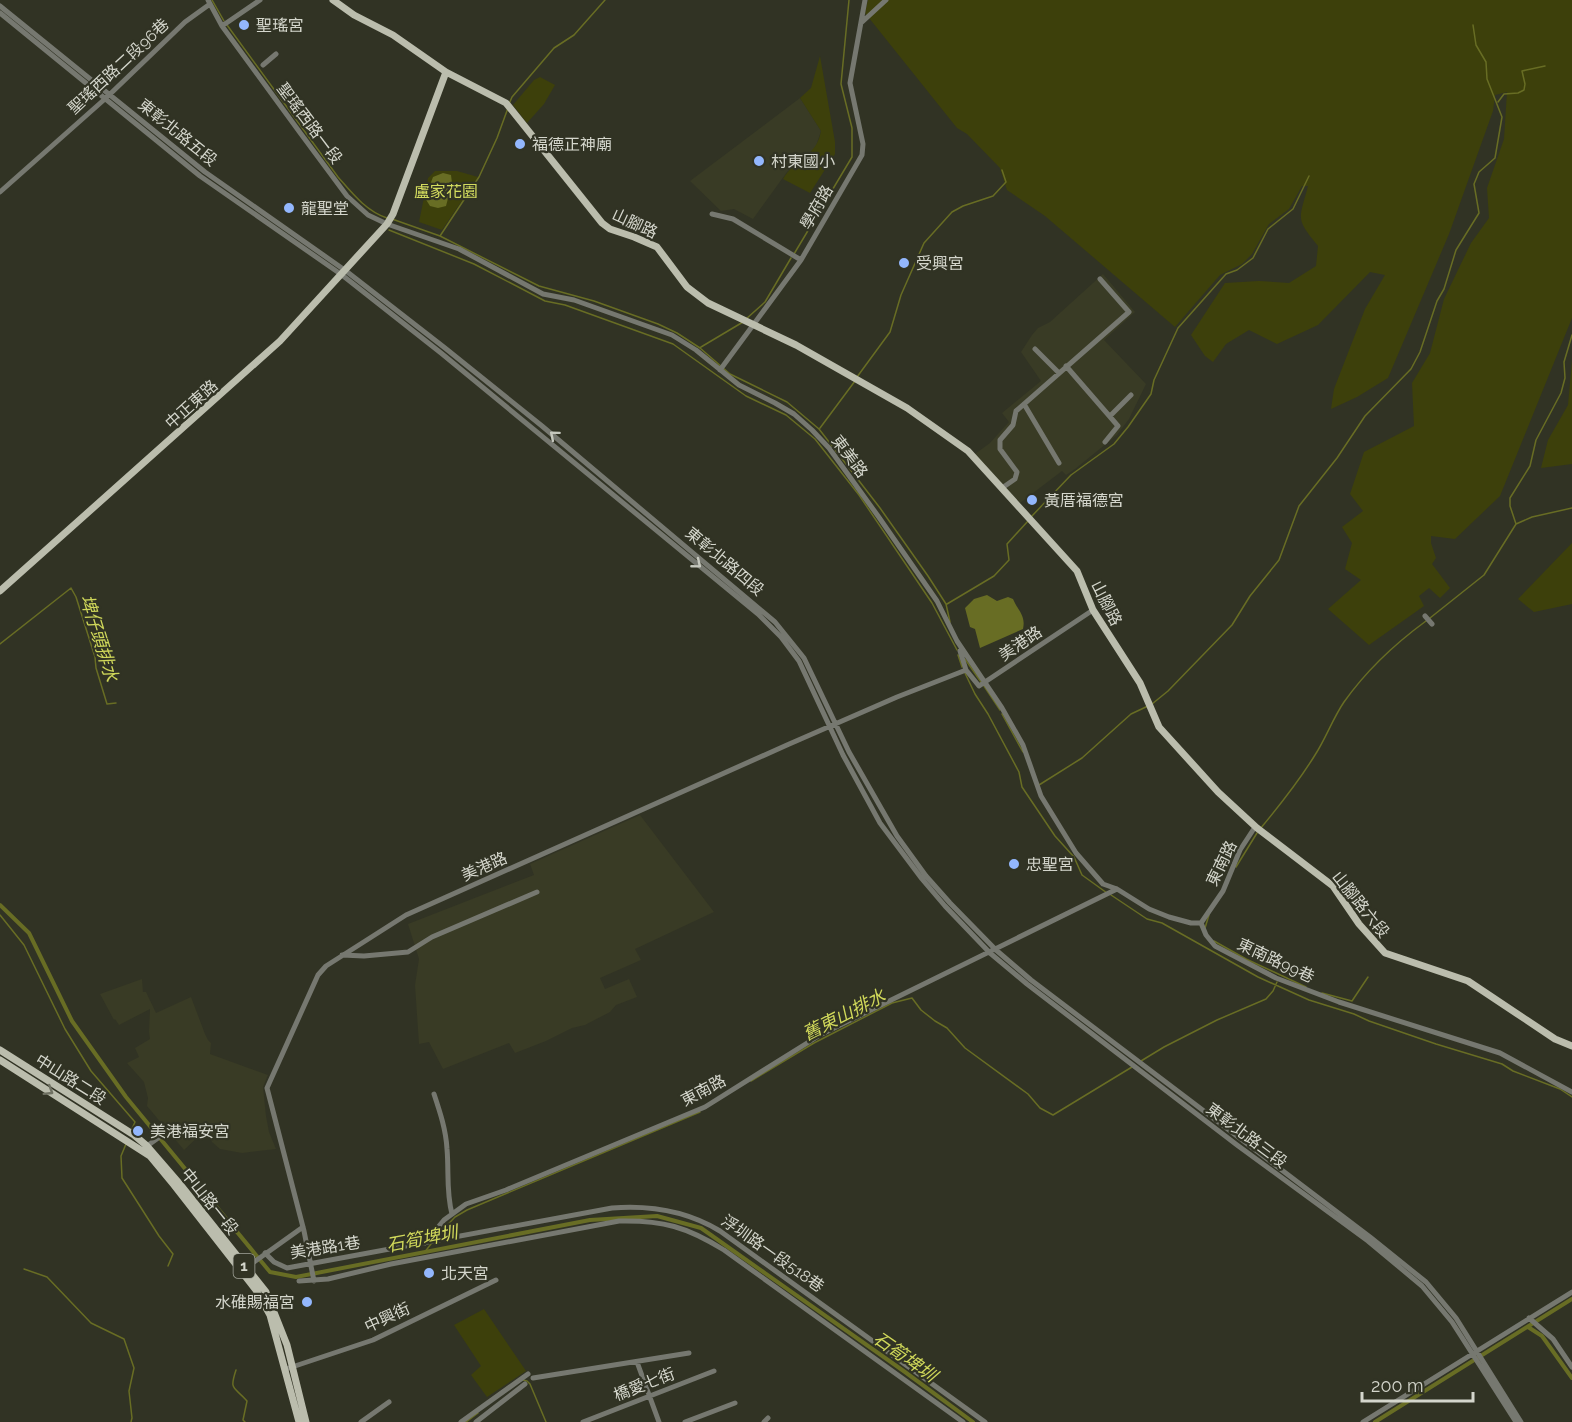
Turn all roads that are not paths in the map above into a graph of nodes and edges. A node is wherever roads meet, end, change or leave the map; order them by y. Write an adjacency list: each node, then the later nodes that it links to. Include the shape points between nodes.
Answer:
1 (260, 0): 9 (street)
2 (333, 0): 12 (main road, 山腳路)
3 (865, 0): 8 (street, 學府路)
4 (886, 0): 8 (street)
5 (209, 2): 9 (street, 聖瑤西路一段); 13 (street, 聖瑤西路二段96巷)
6 (0, 6): 13 (street, 東彰北路五段)
7 (0, 13): 13 (street, 東彰北路五段)
8 (860, 24): 17 (street, 學府路, via 850,83 862,155)
9 (222, 26): 16 (street, 聖瑤西路一段, via 347,196 368,215)
10 (276, 54): 11 (street)
11 (263, 65)
12 (446, 72): 16 (main road, 中正東路); 20 (main road, 山腳路, via 508,105 602,223 657,247 692,292)
13 (107, 96): 14 (street, 聖瑤西路二段96巷); 18 (street, 東彰北路五段, via 200,176)
14 (0, 192)
15 (712, 214): 17 (street, via 733,219)
16 (387, 224): 18 (main road, 中正東路); 21 (street, 聖瑤西路一段, via 459,249 543,294 574,300)
17 (801, 260): 20 (street, 學府路)
18 (344, 273): 32 (main road, 中正東路, via 280,342); 39 (street, 東彰北路四段, via 662,530 758,614 800,661)
19 (1100, 279): 23 (street, via 1129,312)
20 (752, 324): 24 (street, 學府路); 31 (main road, 山腳路, via 907,408 968,451)
21 (672, 335): 24 (street, 東美路)
22 (1035, 349): 25 (street)
23 (1066, 366): 25 (street); 28 (street)
24 (720, 370): 36 (street, 東美路, via 739,385 794,414 821,439 937,602)
25 (1059, 373): 27 (street)
26 (1131, 395): 28 (street)
27 (1024, 404): 30 (street); 31 (street, via 1000,440 1001,452 1017,472 1015,479)
28 (1110, 416): 29 (street, via 1117,428)
29 (1105, 441)
30 (1059, 463)
31 (1002, 488): 33 (main road, 山腳路, via 1077,571)
32 (0, 591)
33 (1093, 610): 38 (street, 美港路); 40 (main road, 山腳路, via 1140,683 1159,727)
34 (1425, 616): 35 (street)
35 (1432, 624)
36 (957, 641): 37 (street); 38 (street)
37 (964, 671): 38 (street, via 979,686); 39 (street, 美港路)
38 (984, 683): 41 (street, via 1023,745 1041,796 1076,853 1103,884)
39 (832, 726): 44 (street, 東彰北路四段, via 880,823 900,851 945,906); 45 (street, 美港路, via 406,915)
40 (1258, 829): 43 (street, 東南路, via 1240,850 1223,891); 46 (main road, 山腳路六段, via 1333,886 1384,954 1468,981 1555,1039)
41 (1117, 889): 43 (street, via 1159,913); 44 (street, 東南路)
42 (537, 892): 45 (street, via 432,937 408,952)
43 (1201, 923): 49 (street, 東南路99巷, via 1215,946 1295,987 1500,1053)
44 (993, 951): 55 (street, 東南路, via 820,1035 705,1107 466,1204); 70 (street, 東彰北路三段, via 1062,1011 1394,1262 1422,1286)
45 (341, 955): 57 (street, 美港路, via 318,975 267,1088)
46 (1572, 1046)
47 (0, 1050): 52 (main road, 中山路二段 / 1)
48 (0, 1060): 53 (main road, 中山路二段 / 1, one-way to 53)
49 (1572, 1092)
50 (434, 1094): 55 (street, via 446,1135 446,1181)
51 (165, 1132): 54 (street)
52 (131, 1133): 54 (main road, 中山路一段 / 1)
53 (124, 1139): 62 (main road, 中山路一段 / 1, via 150,1156)
54 (147, 1146): 64 (main road, 中山路一段 / 1)
55 (452, 1214): 60 (street)
56 (535, 1223): 58 (street); 59 (street, 浮圳路一段518巷); 78 (street, 浮圳路一段518巷, via 626,1207 697,1218 737,1242)
57 (303, 1227): 61 (street); 63 (street, 美港路)
58 (538, 1236): 67 (street); 80 (street, via 619,1221 649,1220 687,1230 724,1250)
59 (440, 1240): 60 (street, 美港路1巷)
60 (428, 1242): 63 (street, 美港路1巷)
61 (264, 1254): 63 (street, 美港路1巷, via 287,1268); 64 (street)
62 (232, 1261): 64 (street); 75 (main road, 中山路一段 / 1, via 270,1315)
63 (312, 1264): 67 (street, 美港路)
64 (243, 1265): 75 (main road, 中山路一段 / 1, via 266,1292 280,1323)
65 (496, 1280): 75 (street, 中興街, via 373,1340)
66 (299, 1281): 67 (street)
67 (314, 1281)
68 (1572, 1292): 69 (street)
69 (1529, 1318): 70 (street); 74 (street, via 1554,1339)
70 (1474, 1351): 72 (street, 東彰北路三段); 85 (street)
71 (689, 1353): 73 (street)
72 (1480, 1361): 96 (street); 97 (street)
73 (637, 1362): 81 (street); 89 (street, via 531,1376)
74 (1572, 1367)
75 (289, 1369): 86 (main road, 中山路一段 / 1); 87 (main road, 中山路一段 / 1)
76 (714, 1371): 81 (street, 橋愛七街)
77 (525, 1384): 90 (street)
78 (933, 1384): 79 (street, 浮圳路一段518巷); 80 (street)
79 (939, 1388): 82 (street); 95 (street, 浮圳路一段518巷)
80 (923, 1394): 82 (street)
81 (650, 1397): 91 (street, 橋愛七街); 92 (street)
82 (929, 1398): 94 (street)
83 (389, 1402): 88 (street)
84 (735, 1403): 93 (street)
85 (1364, 1421)
86 (299, 1422)
87 (306, 1422)
88 (361, 1422)
89 (461, 1422)
90 (476, 1422)
91 (583, 1422)
92 (659, 1422)
93 (685, 1422)
94 (963, 1422)
95 (985, 1422)
96 (1516, 1422)
97 (1521, 1422)

